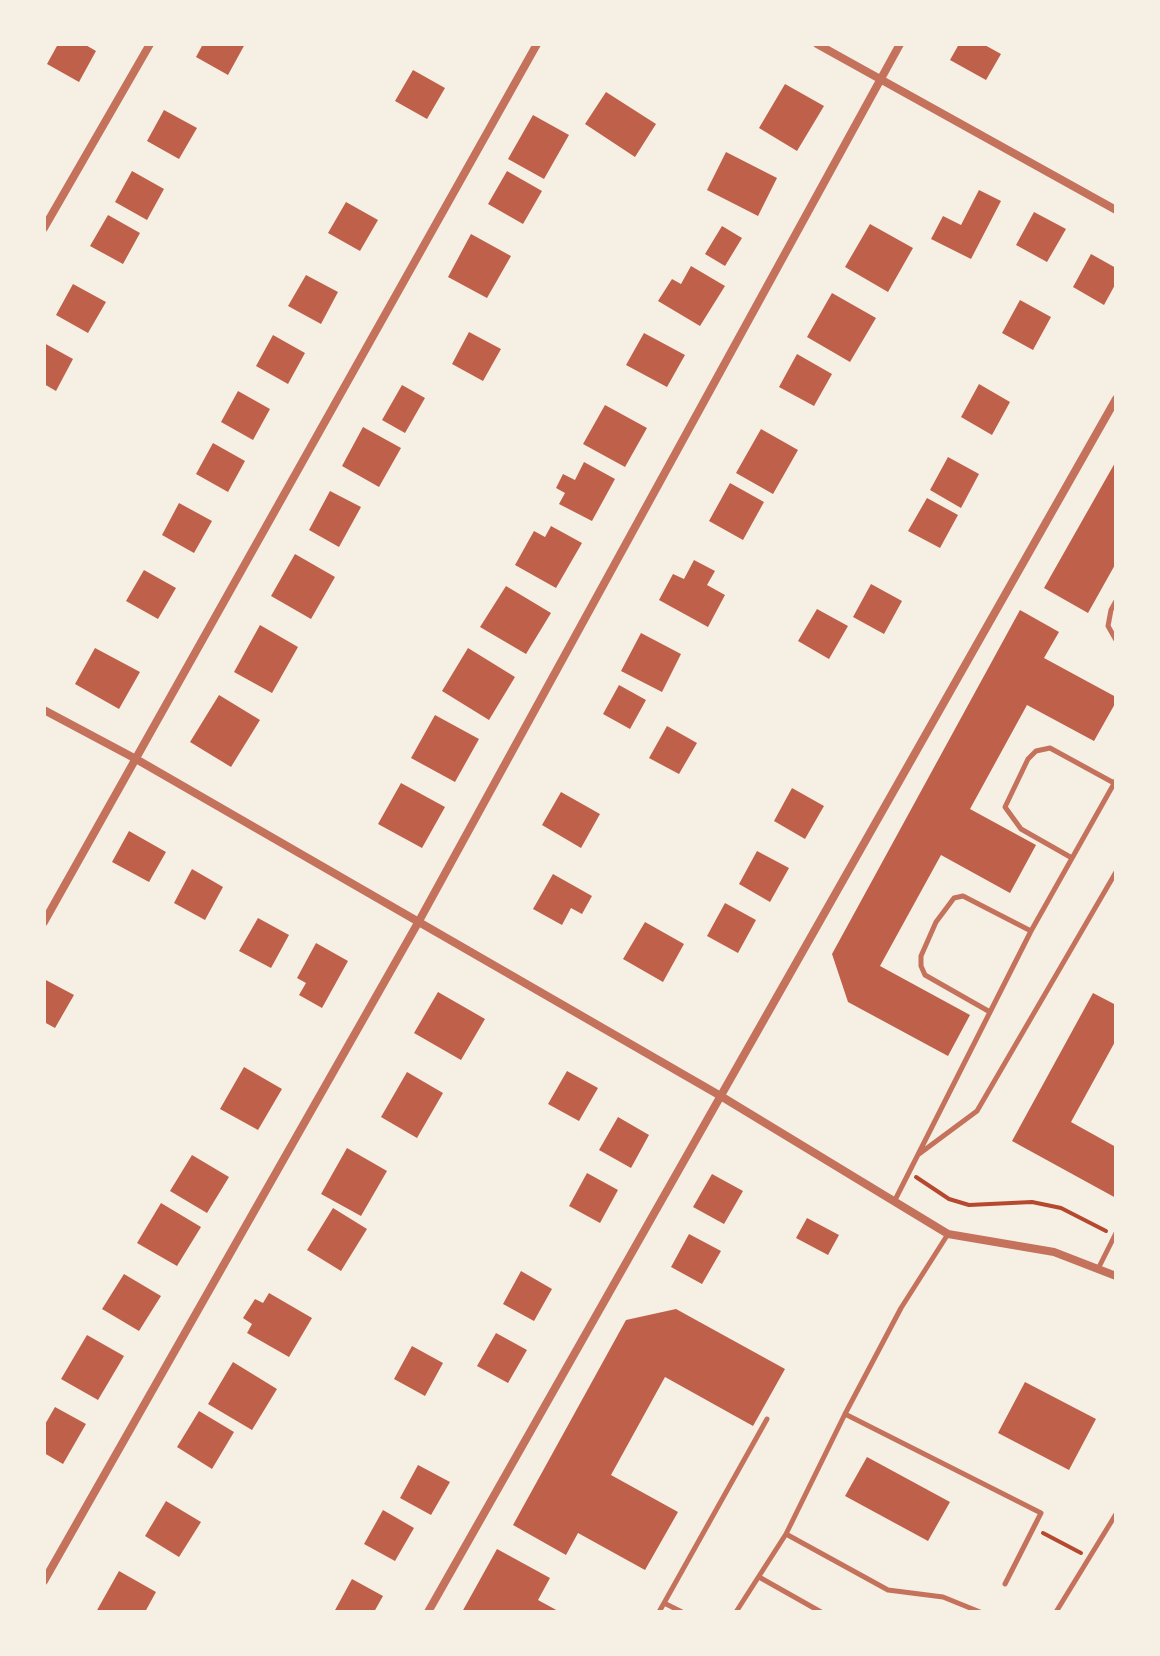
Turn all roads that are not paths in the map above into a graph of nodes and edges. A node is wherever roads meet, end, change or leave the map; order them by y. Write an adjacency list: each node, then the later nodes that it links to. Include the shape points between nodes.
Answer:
1 (150, 44): 7 (street)
2 (537, 44): 12 (street)
3 (817, 44): 5 (street)
4 (900, 44): 5 (street)
5 (880, 80): 6 (street); 16 (street)
6 (1116, 210)
7 (44, 228)
8 (1116, 399): 20 (street)
9 (1116, 601): 10 (lane, via 1108,626)
10 (1116, 640)
11 (44, 710): 12 (street)
12 (136, 759): 16 (street); 17 (street)
13 (1115, 781): 14 (lane); 14 (lane, via 1050,748 1028,759 1005,807 1021,829)
14 (1072, 858): 18 (lane)
15 (1116, 872): 21 (lane, via 977,1111)
16 (419, 921): 20 (street); 32 (street)
17 (44, 922)
18 (1031, 931): 19 (lane); 19 (lane, via 963,896 954,898 936,922 921,956 925,975)
19 (990, 1012): 21 (lane)
20 (719, 1095): 22 (street); 35 (street)
21 (915, 1157): 22 (lane)
22 (894, 1202): 23 (street)
23 (948, 1234): 25 (street, via 1054,1252); 27 (lane, via 901,1308)
24 (1116, 1234): 25 (lane)
25 (1099, 1267): 26 (street)
26 (1116, 1276)
27 (845, 1414): 30 (lane); 33 (lane, via 1041,1513)
28 (767, 1419): 34 (lane)
29 (1116, 1514): 41 (lane)
30 (786, 1534): 31 (lane); 40 (lane, via 888,1590 943,1597)
31 (759, 1577): 38 (lane); 39 (lane)
32 (44, 1581)
33 (1005, 1584)
34 (664, 1603): 36 (lane); 37 (lane)
35 (428, 1612)
36 (659, 1612)
37 (682, 1612)
38 (736, 1612)
39 (821, 1612)
40 (980, 1612)
41 (1056, 1612)

